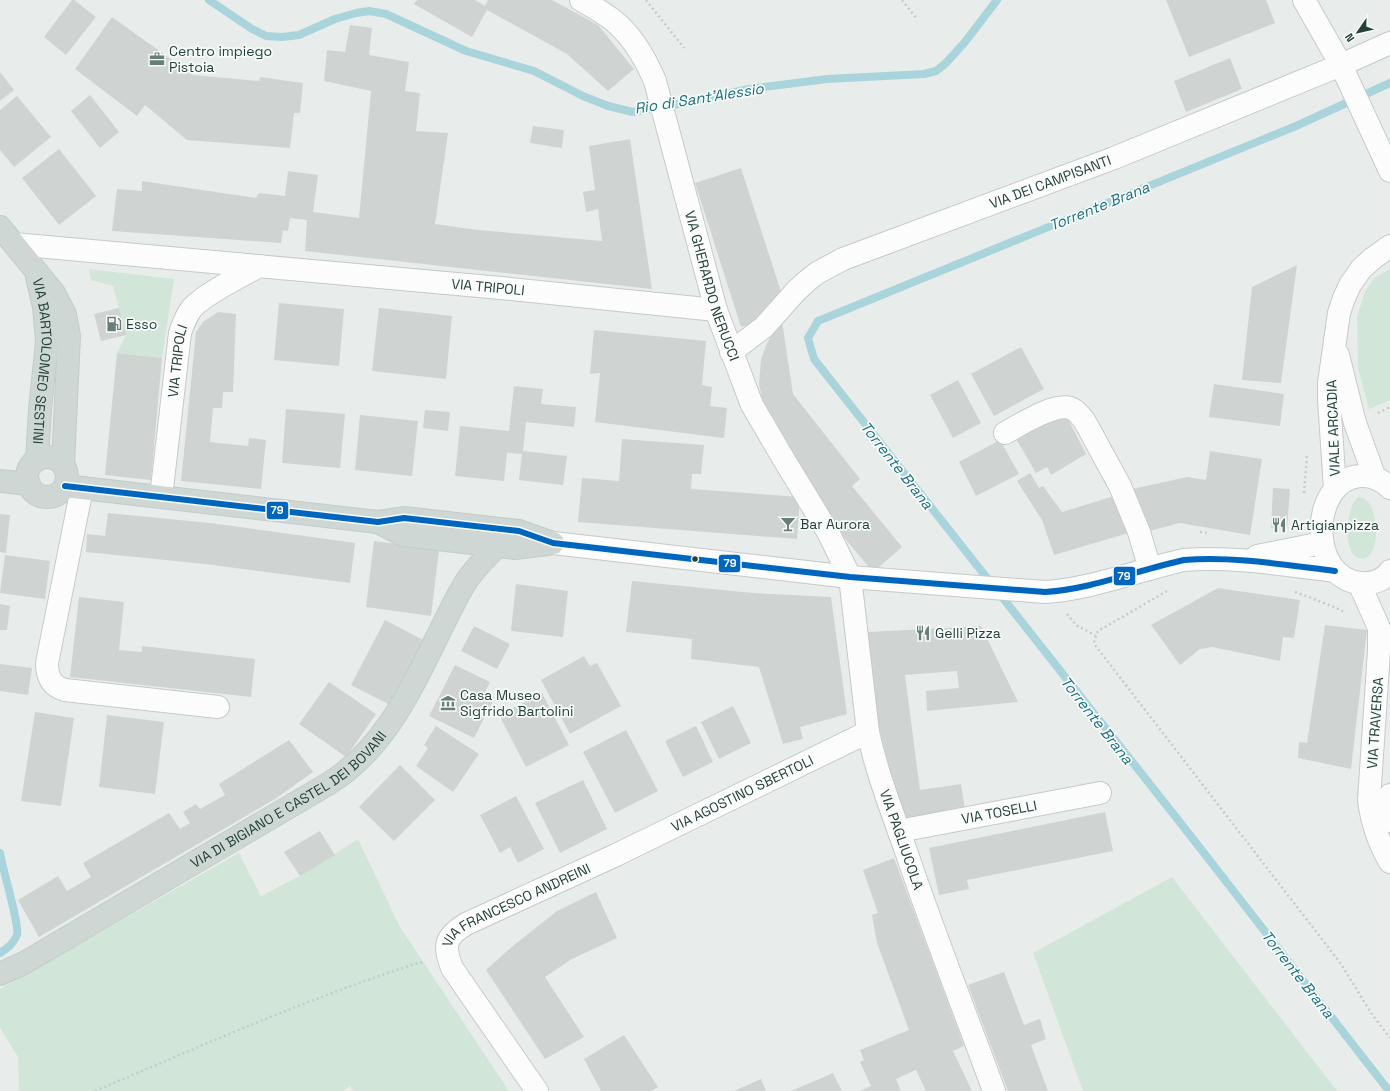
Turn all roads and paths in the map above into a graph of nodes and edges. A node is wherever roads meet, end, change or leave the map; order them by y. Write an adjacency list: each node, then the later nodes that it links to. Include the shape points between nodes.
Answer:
1 (581, 0): 15 (street, VIA GHERARDO NERUCCI, via 611,18 622,29 644,58 655,81)
2 (646, 0): 7 (path)
3 (902, 0): 5 (path)
4 (1304, 0): 8 (street)
5 (917, 19)
6 (1390, 43): 8 (street, VIA DEI CAMPISANTI)
7 (684, 48)
8 (1344, 72): 9 (street); 17 (street, VIA DEI CAMPISANTI, via 843,259 807,281 764,327)
9 (1390, 171)
10 (0, 227): 11 (main road, VIA BARTOLOMEO SESTINI)
11 (14, 244): 13 (street, VIA TRIPOLI); 14 (main road, VIA BARTOLOMEO SESTINI)
12 (1390, 246): 16 (street, VIALE ARCADIA, via 1361,269 1350,285 1339,313)
13 (260, 266): 15 (street, VIA TRIPOLI); 29 (street, VIA TRIPOLI, via 201,300 184,320 180,333)
14 (36, 272): 22 (main road, VIA BARTOLOMEO SESTINI, via 44,307 47,342); 23 (main road, via 54,293 68,325)
15 (716, 310): 17 (street, VIA GHERARDO NERUCCI)
16 (1335, 342): 25 (street, VIALE ARCADIA, via 1355,423); 28 (street, VIALE ARCADIA, via 1329,383)
17 (731, 352): 41 (street, VIA GHERARDO NERUCCI, via 752,405 828,532)
18 (1390, 407): 19 (path)
19 (1373, 415)
20 (1005, 433): 38 (street, via 1044,412 1071,408 1078,413 1120,486 1139,532)
21 (1307, 449): 30 (path)
22 (37, 460): 23 (main road, via 49,457); 26 (main road, via 29,470)
23 (63, 464): 27 (main road)
24 (0, 481): 26 (main road)
25 (1382, 483): 28 (street, via 1365,476 1351,478)
26 (29, 484): 27 (main road, via 34,491 46,496)
27 (73, 487): 29 (main road); 48 (street, via 46,663 52,683 57,688 65,690)
28 (1335, 489): 35 (street, via 1324,511)
29 (161, 497): 31 (main road)
30 (1304, 497)
31 (378, 522): 34 (main road, via 404,518 504,529 519,531); 36 (main road, via 403,535)
32 (1200, 532): 33 (path)
33 (1208, 533)
34 (553, 543): 36 (main road, via 515,548); 41 (street)
35 (1322, 543): 37 (street); 39 (street, via 1324,554)
36 (497, 546): 57 (main road, VIA DI BIGIANO E CASTEL DEI BOVANI, via 461,590 394,718 380,738 348,771 38,955)
37 (1238, 560): 38 (street, via 1184,560); 39 (street)
38 (1150, 569): 45 (street)
39 (1335, 571): 42 (street)
40 (1390, 574): 42 (street, via 1382,580)
41 (850, 577): 45 (street); 49 (street, VIA PAGLIUCOLA)
42 (1359, 583): 55 (street, VIA TRAVERSA, via 1379,628 1369,800 1379,841)
43 (1167, 590): 47 (path, via 1098,631)
44 (1292, 591): 46 (path)
45 (1052, 592): 47 (path, via 1072,622)
46 (1348, 614)
47 (1095, 636): 58 (path, via 1098,650 1341,964 1370,1013)
48 (218, 707)
49 (868, 732): 53 (street, VIA PAGLIUCOLA, via 880,778); 54 (street, VIA AGOSTINO SBERTOLI)
50 (1100, 793): 53 (street, VIA TOSELLI)
51 (1390, 795): 52 (street)
52 (1390, 821)
53 (899, 831): 61 (street, VIA PAGLIUCOLA)
54 (616, 855): 56 (street, VIA FRANCESCO ANDREINI, via 466,924 450,937 446,944)
55 (1390, 862)
56 (447, 955): 59 (path, via 359,983 277,1014); 60 (street, VIA FRANCESCO ANDREINI, via 459,980)
57 (0, 974)
58 (1390, 1038)
59 (95, 1091)
60 (537, 1091)
61 (994, 1091)

